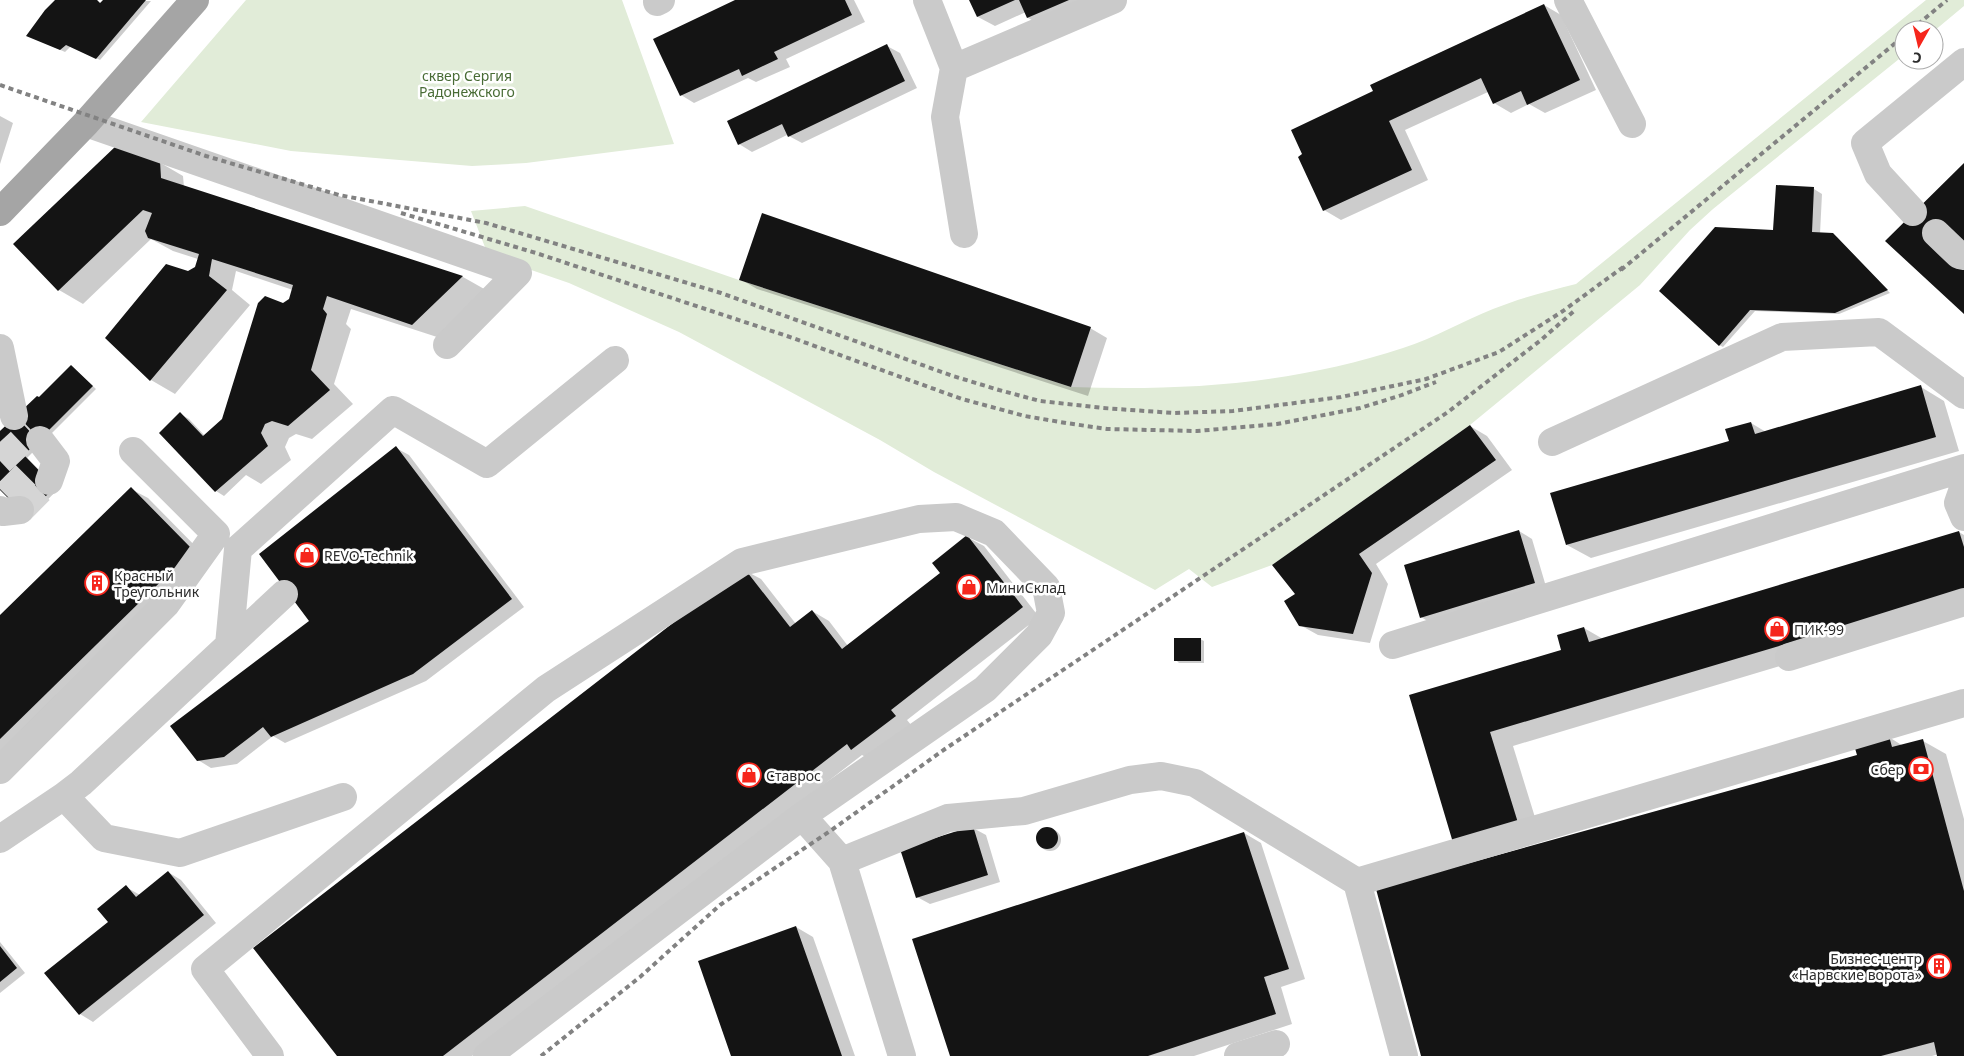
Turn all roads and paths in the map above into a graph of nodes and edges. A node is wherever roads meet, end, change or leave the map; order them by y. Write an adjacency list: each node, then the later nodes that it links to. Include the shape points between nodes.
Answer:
1 (927, 0): 6 (lane)
2 (1114, 0): 6 (lane)
3 (1568, 0): 8 (lane)
4 (189, 2): 7 (main road)
5 (1964, 62): 10 (lane, via 1865,143 1878,174)
6 (954, 68): 12 (lane, via 945,117)
7 (89, 120): 9 (main road); 14 (lane, via 518,273)
8 (1632, 124)
9 (0, 212)
10 (1913, 212)
11 (1936, 233): 13 (lane)
12 (964, 234)
13 (1964, 256)
14 (447, 345)
15 (0, 348): 18 (lane)
16 (615, 360): 28 (lane, via 487,464 393,410 238,549)
17 (1964, 395): 20 (lane, via 1879,332 1782,337)
18 (9, 415)
19 (40, 440): 23 (lane, via 56,461)
20 (1552, 442)
21 (132, 451): 32 (lane, via 216,534 166,604)
22 (1964, 468): 29 (lane)
23 (42, 473)
24 (1964, 486): 25 (lane, via 1958,503)
25 (1964, 517)
26 (284, 594): 28 (lane)
27 (1964, 602): 30 (lane)
28 (229, 645): 33 (lane, via 81,784)
29 (1392, 645)
30 (1789, 657)
31 (1964, 703): 38 (lane)
32 (0, 770)
33 (64, 796): 34 (lane, via 104,838 180,853); 36 (lane)
34 (343, 797)
35 (802, 816): 37 (lane); 40 (lane, via 985,689 1039,635 1051,613 1046,587 994,533 956,517 919,519 742,562 546,689 205,969); 41 (lane)
36 (0, 839)
37 (842, 861): 38 (lane, via 948,818 1024,811 1130,780 1161,776 1194,783); 42 (lane)
38 (1357, 882): 44 (lane)
39 (1276, 1044): 43 (lane)
40 (270, 1056)
41 (488, 1056)
42 (902, 1056)
43 (1238, 1056)
44 (1404, 1056)

